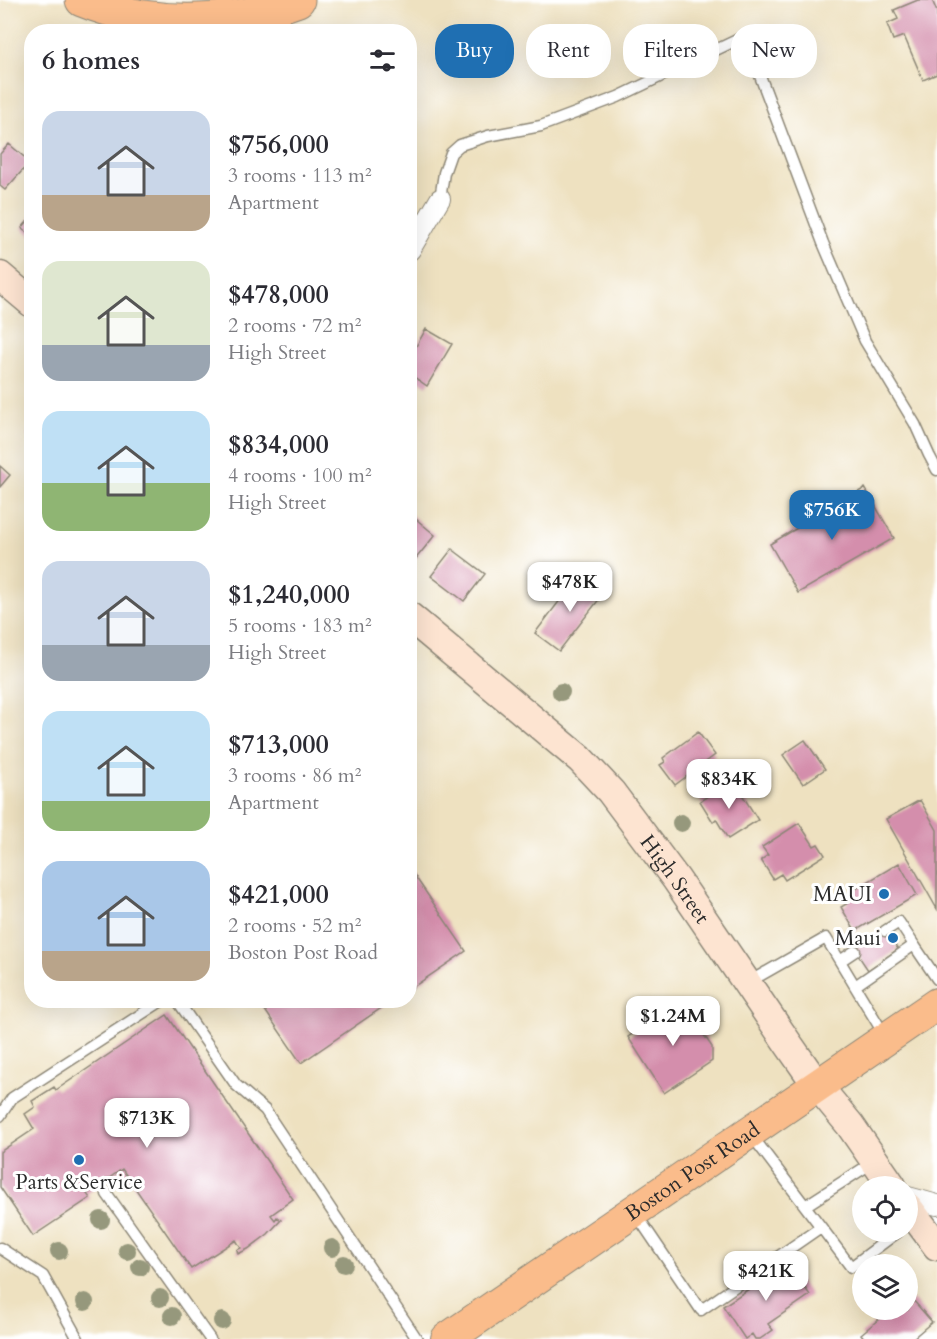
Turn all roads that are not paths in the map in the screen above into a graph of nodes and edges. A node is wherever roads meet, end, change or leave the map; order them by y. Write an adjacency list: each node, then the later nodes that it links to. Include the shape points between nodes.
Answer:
1 (82, 0): 2 (highway, via 130,15 193,21 254,13)
2 (298, 0)
3 (440, 199): 4 (street); 7 (lane, via 451,153 460,145 541,126 618,97 745,36 823,243 865,341 915,424)
4 (417, 238)
5 (0, 276): 6 (main road)
6 (24, 296)
7 (937, 470)
8 (417, 623): 14 (main road, High Street, via 580,759 611,792)
9 (885, 931): 10 (lane, via 899,922)
10 (914, 945): 13 (lane); 15 (lane)
11 (855, 951): 12 (lane)
12 (840, 961): 14 (lane, via 826,938); 15 (lane)
13 (937, 979)
14 (747, 983): 20 (main road, High Street)
15 (855, 986): 19 (lane)
16 (937, 1004): 19 (main road, Boston Post Road)
17 (151, 1008): 21 (lane, via 12,1098)
18 (183, 1008): 35 (lane, via 236,1085 264,1110)
19 (886, 1038): 20 (main road, Boston Post Road)
20 (818, 1085): 22 (main road, Boston Post Road); 23 (main road, High Street)
21 (0, 1116)
22 (749, 1132): 26 (lane); 27 (main road, Boston Post Road)
23 (875, 1161): 24 (main road, High Street); 26 (lane)
24 (885, 1176)
25 (107, 1194): 34 (lane)
26 (805, 1206): 29 (lane)
27 (634, 1211): 29 (lane, via 701,1310); 36 (main road, Boston Post Road)
28 (918, 1222): 31 (main road)
29 (821, 1227): 30 (lane, via 851,1267)
30 (880, 1242)
31 (937, 1246)
32 (0, 1248): 33 (lane, via 43,1276)
33 (78, 1339)
34 (210, 1339)
35 (417, 1339)
36 (447, 1339)

